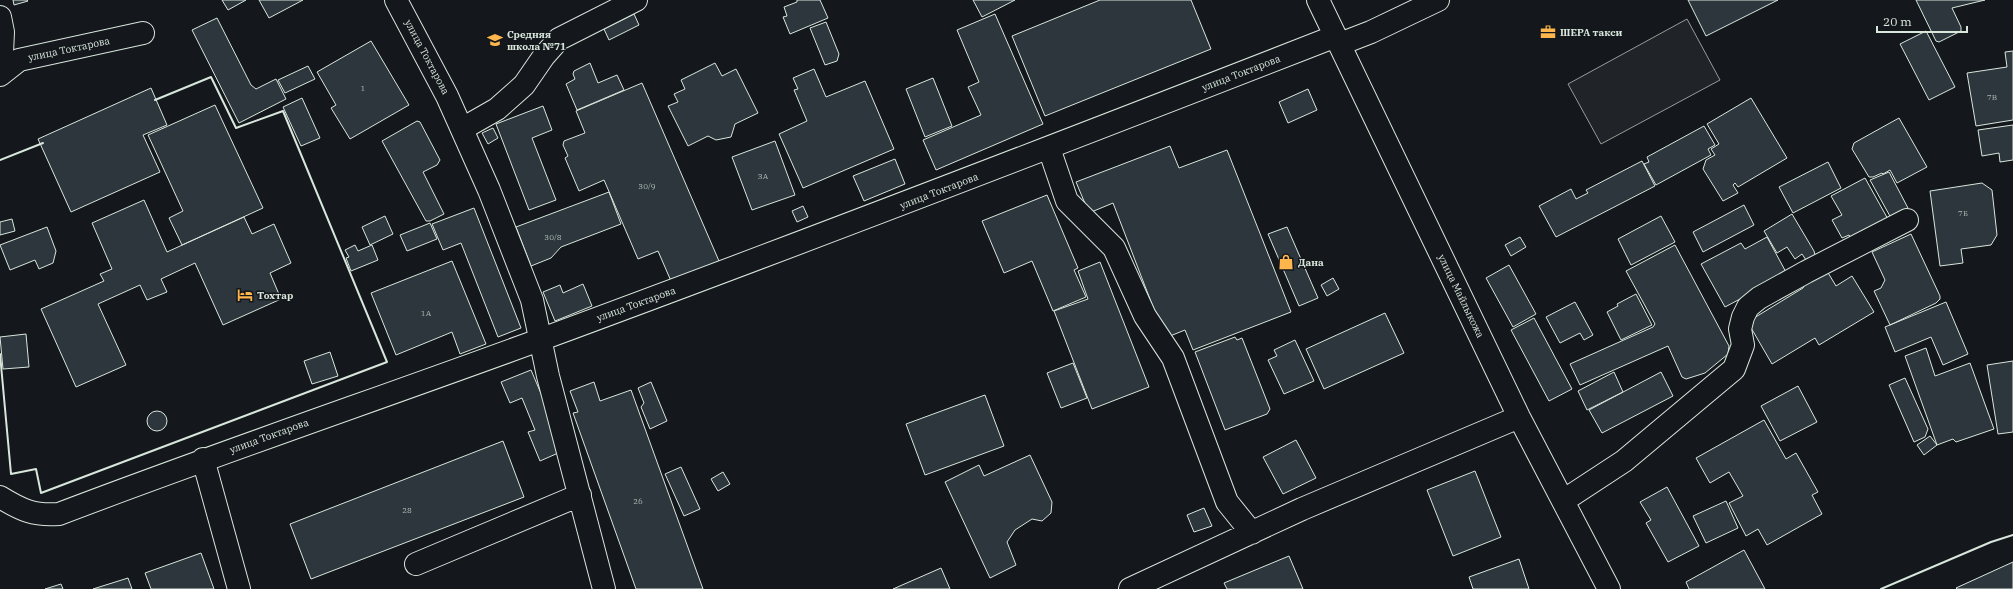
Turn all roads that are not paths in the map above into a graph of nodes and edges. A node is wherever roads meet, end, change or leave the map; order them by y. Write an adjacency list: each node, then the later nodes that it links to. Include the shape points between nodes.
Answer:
1 (396, 0): 9 (street, улица Токтарова)
2 (636, 0): 9 (street, via 559,39 524,85 496,109)
3 (1318, 0): 7 (street, улица Майлыкожа)
4 (1438, 0): 7 (street, улица Токтарова, via 1371,32)
5 (0, 17): 8 (street, via 3,32)
6 (143, 33): 8 (street, улица Токтарова, via 19,60)
7 (1338, 40): 10 (street, улица Токтарова); 13 (street, улица Майлыкожа)
8 (0, 74)
9 (462, 129): 12 (street, улица Токтарова, via 532,300)
10 (1049, 148): 12 (street, улица Токтарова); 18 (street, via 1067,201 1114,248 1145,316 1173,358 1227,502)
11 (1907, 220): 17 (street, via 1759,298 1748,307 1743,317 1740,329 1742,345 1734,368 1624,461)
12 (540, 340): 14 (street, улица Токтарова); 15 (street, улица Токтарова)
13 (1519, 417): 17 (street, улица Майлыкожа); 18 (street, via 1302,509)
14 (203, 459): 16 (street, улица Токтарова, via 59,514 41,516); 20 (street)
15 (580, 495): 19 (street); 21 (street, улица Токтарова)
16 (0, 497)
17 (1563, 501): 23 (street, улица Майлыкожа)
18 (1252, 533): 22 (street)
19 (416, 564)
20 (239, 589)
21 (604, 589)
22 (1130, 589)
23 (1609, 589)

